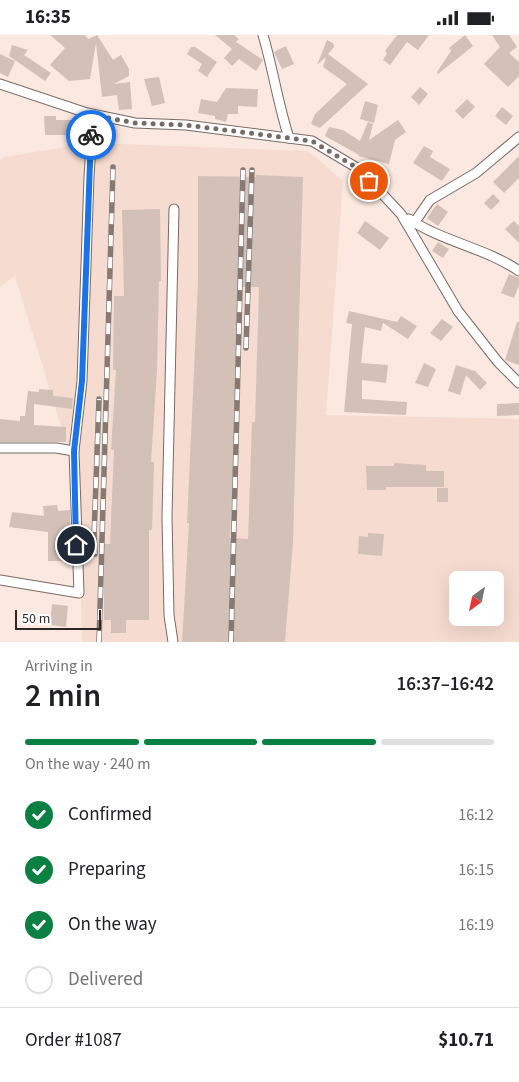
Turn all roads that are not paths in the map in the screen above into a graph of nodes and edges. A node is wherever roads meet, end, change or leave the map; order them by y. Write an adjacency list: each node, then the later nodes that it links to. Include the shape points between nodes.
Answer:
1 (263, 35): 5 (street, via 279,109)
2 (0, 84): 3 (street)
3 (93, 115): 5 (street, via 135,123 186,125); 12 (street, via 82,381)
4 (519, 137): 8 (street, via 476,173 430,200)
5 (289, 138): 7 (street, via 312,141 359,169)
6 (174, 209): 14 (street, via 167,517 169,615)
7 (401, 214): 8 (street); 10 (street, via 458,311)
8 (414, 223): 9 (street)
9 (519, 271)
10 (519, 383)
11 (0, 448): 12 (street)
12 (74, 451): 13 (street, via 79,593)
13 (0, 580)
14 (173, 642)

